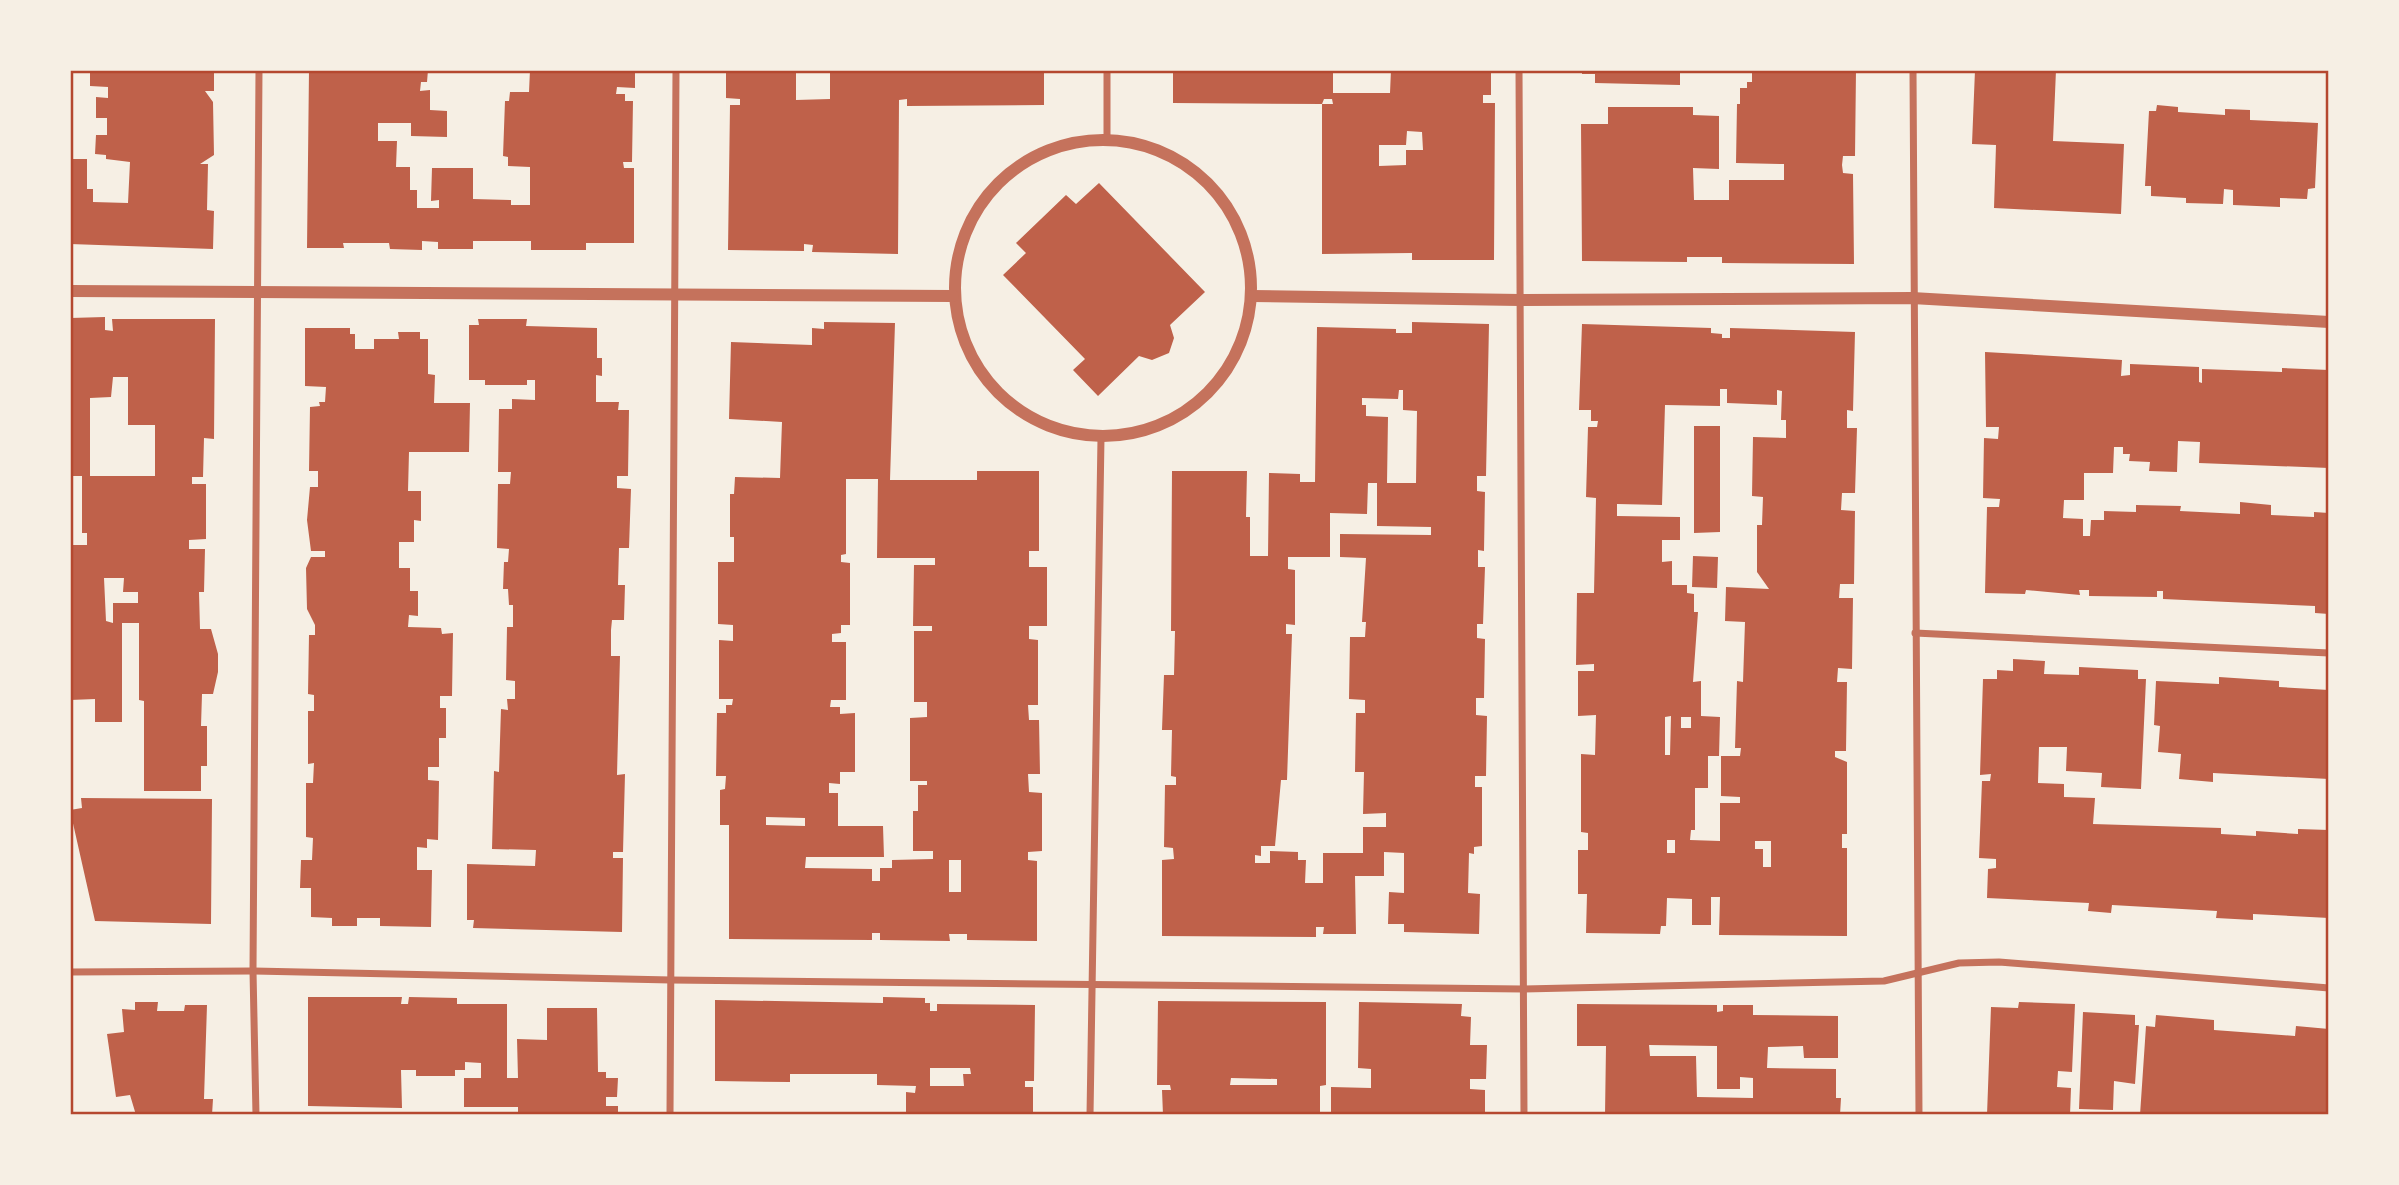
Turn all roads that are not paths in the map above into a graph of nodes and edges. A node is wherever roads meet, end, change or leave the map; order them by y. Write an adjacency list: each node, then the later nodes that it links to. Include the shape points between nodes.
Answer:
1 (258, 70): 8 (street)
2 (676, 70): 9 (street)
3 (1107, 70): 6 (street)
4 (1519, 70): 13 (street)
5 (1913, 70): 12 (street)
6 (1107, 139): 10 (street, via 1060,145 1017,166 983,199 961,240); 11 (street, via 1151,147 1190,167 1222,198 1244,237)
7 (70, 291): 8 (street)
8 (256, 293): 9 (street); 18 (street)
9 (675, 295): 10 (street); 21 (street)
10 (953, 296): 15 (street, via 961,333 982,375 1014,408 1055,429)
11 (1252, 296): 13 (street); 15 (street, via 1243,339 1227,373 1193,408 1150,430)
12 (1912, 298): 13 (street); 14 (street); 16 (street)
13 (1520, 300): 24 (street)
14 (2329, 322)
15 (1101, 438): 22 (street)
16 (1915, 633): 17 (street); 20 (street)
17 (2329, 653)
18 (253, 971): 19 (street); 21 (street); 25 (street)
19 (70, 972)
20 (1918, 972): 23 (street, via 1959,962 1999,962); 24 (street, via 1884,981); 29 (street)
21 (671, 980): 22 (street); 26 (street)
22 (1092, 982): 24 (street); 27 (street)
23 (2329, 988)
24 (1523, 989): 28 (street)
25 (256, 1115)
26 (670, 1115)
27 (1090, 1115)
28 (1524, 1115)
29 (1919, 1115)

